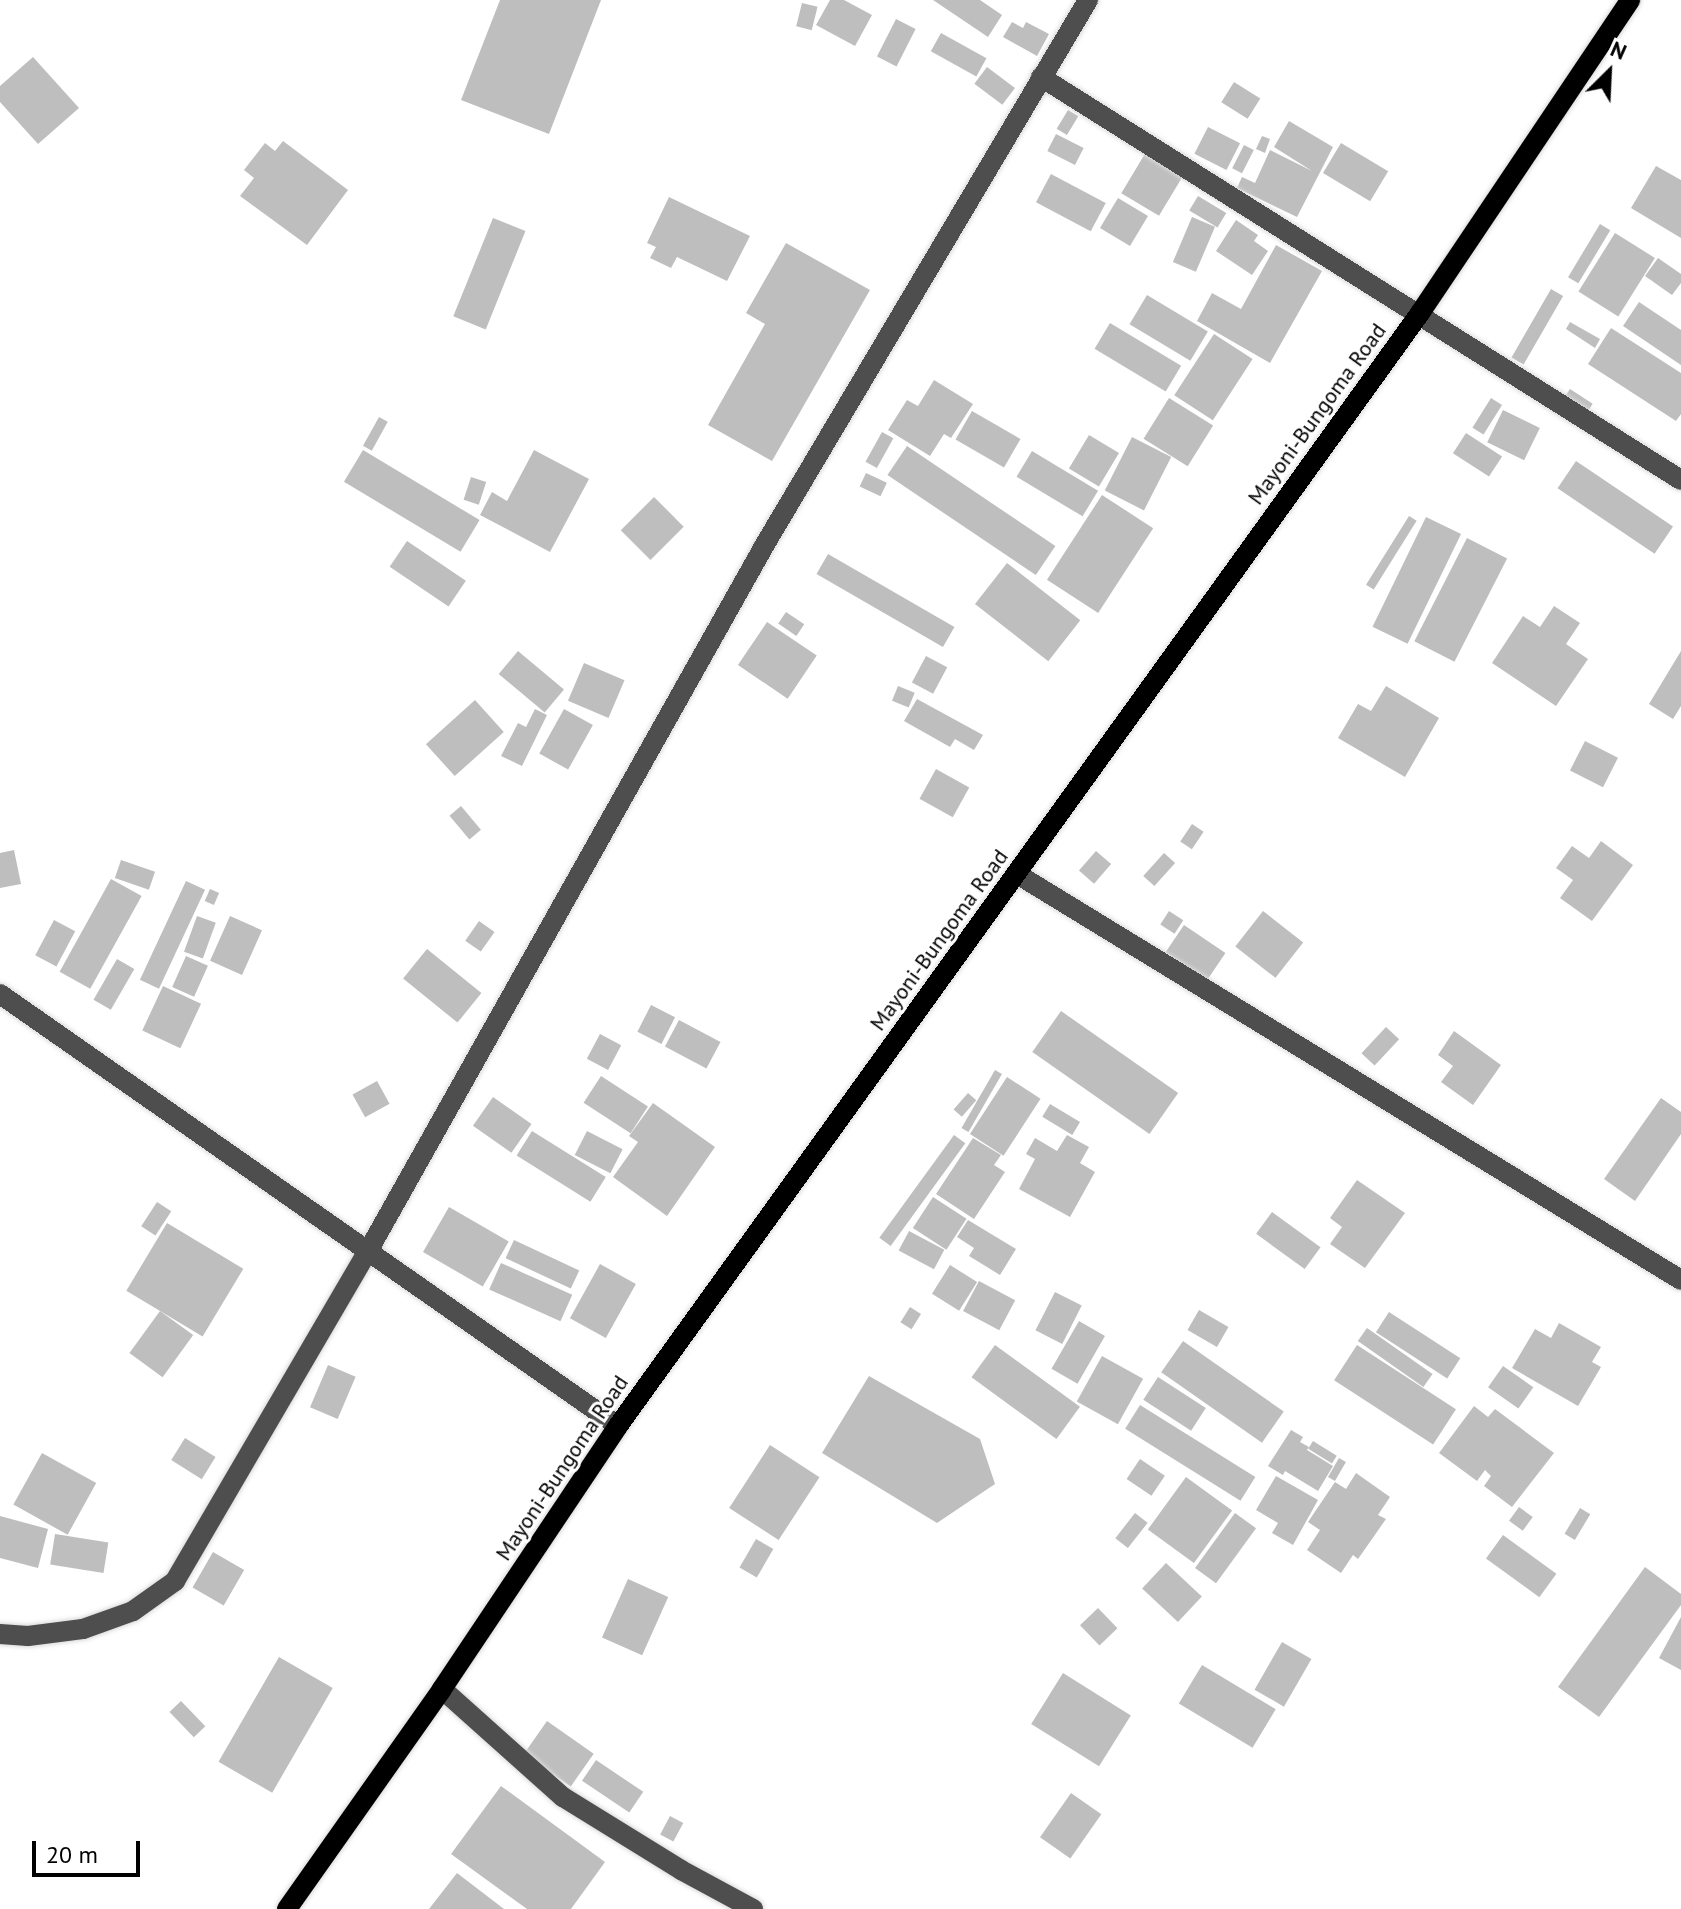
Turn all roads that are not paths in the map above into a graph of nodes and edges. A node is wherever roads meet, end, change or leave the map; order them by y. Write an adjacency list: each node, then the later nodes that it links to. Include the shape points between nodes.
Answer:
1 (1088, 0): 3 (street)
2 (1630, 0): 4 (main road, Mayoni-Bungoma Road)
3 (1041, 77): 4 (street); 8 (street, via 764,546)
4 (1420, 313): 5 (street); 6 (main road, Mayoni-Bungoma Road)
5 (1681, 480)
6 (1017, 874): 9 (street); 10 (main road, Mayoni-Bungoma Road)
7 (0, 994): 8 (street)
8 (367, 1253): 10 (street); 11 (street, via 175,1581 133,1611 83,1629)
9 (1681, 1280)
10 (618, 1426): 12 (main road, Mayoni-Bungoma Road)
11 (0, 1634)
12 (442, 1689): 13 (main road, Mayoni-Bungoma Road); 14 (street, via 563,1797)
13 (287, 1909)
14 (753, 1909)

